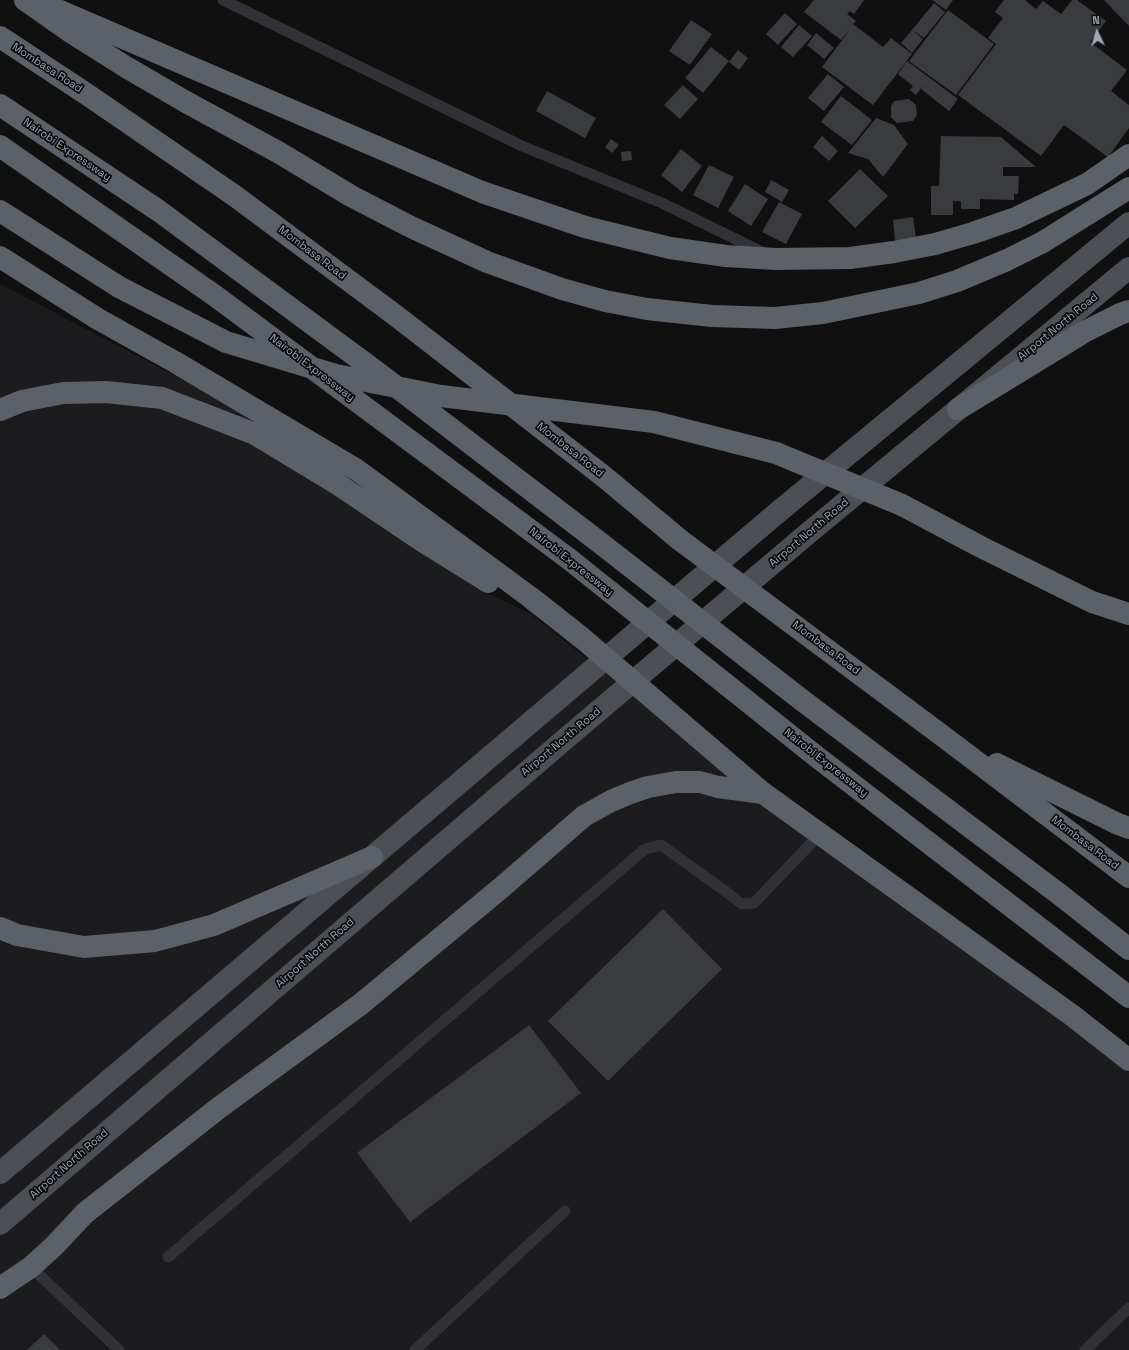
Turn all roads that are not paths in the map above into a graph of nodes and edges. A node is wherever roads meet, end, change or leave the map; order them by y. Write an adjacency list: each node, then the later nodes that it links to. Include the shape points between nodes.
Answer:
1 (25, 0): 8 (highway, via 126,67 351,196 411,227 487,262 562,289 647,309 712,316 775,318 823,313 919,293 957,281 1007,260 1043,242)
2 (35, 0): 12 (highway, via 482,192 585,228 670,248 726,256)
3 (223, 0): 12 (lane, via 522,146 662,204)
4 (0, 37): 19 (highway, Mombasa Road, via 235,196 395,315 602,475 680,540)
5 (0, 104): 26 (highway, Nairobi Expressway, via 159,211 377,372)
6 (0, 146): 27 (highway, Nairobi Expressway, via 214,295 569,559 817,757)
7 (1129, 155): 12 (highway, via 1087,184 1016,218 973,233 935,244 850,258)
8 (1129, 188)
9 (0, 211): 18 (highway, via 119,286 226,342 336,375 441,396 654,422 776,453 902,505 1092,602)
10 (1129, 223): 23 (main road, via 777,513)
11 (0, 258): 17 (highway, via 98,319 357,470)
12 (776, 259)
13 (1129, 268): 16 (main road, Airport North Road)
14 (1129, 311): 16 (highway, via 1084,332)
15 (0, 410): 17 (highway, via 22,401 63,393 106,392 162,398 255,434 336,483 484,580)
16 (958, 410): 31 (main road, Airport North Road, via 564,740)
17 (544, 608): 20 (highway)
18 (1129, 614)
19 (944, 737): 21 (highway); 24 (highway, Mombasa Road)
20 (763, 793): 22 (highway); 33 (highway, via 700,782 676,782 630,793 584,816 507,884 361,1004 220,1107 85,1213)
21 (1129, 828)
22 (820, 834): 28 (highway, via 1073,1016); 32 (lane, via 754,903 742,904 661,845 645,849)
23 (372, 857): 25 (highway, via 214,926 155,941 84,947 17,936); 29 (main road)
24 (1129, 877)
25 (0, 928)
26 (1129, 949)
27 (1129, 997)
28 (1129, 1060)
29 (0, 1173)
30 (565, 1211): 37 (lane)
31 (0, 1224)
32 (168, 1257)
33 (31, 1267): 34 (highway); 36 (lane)
34 (0, 1288)
35 (1129, 1308): 38 (lane)
36 (119, 1350)
37 (415, 1350)
38 (1085, 1350)

